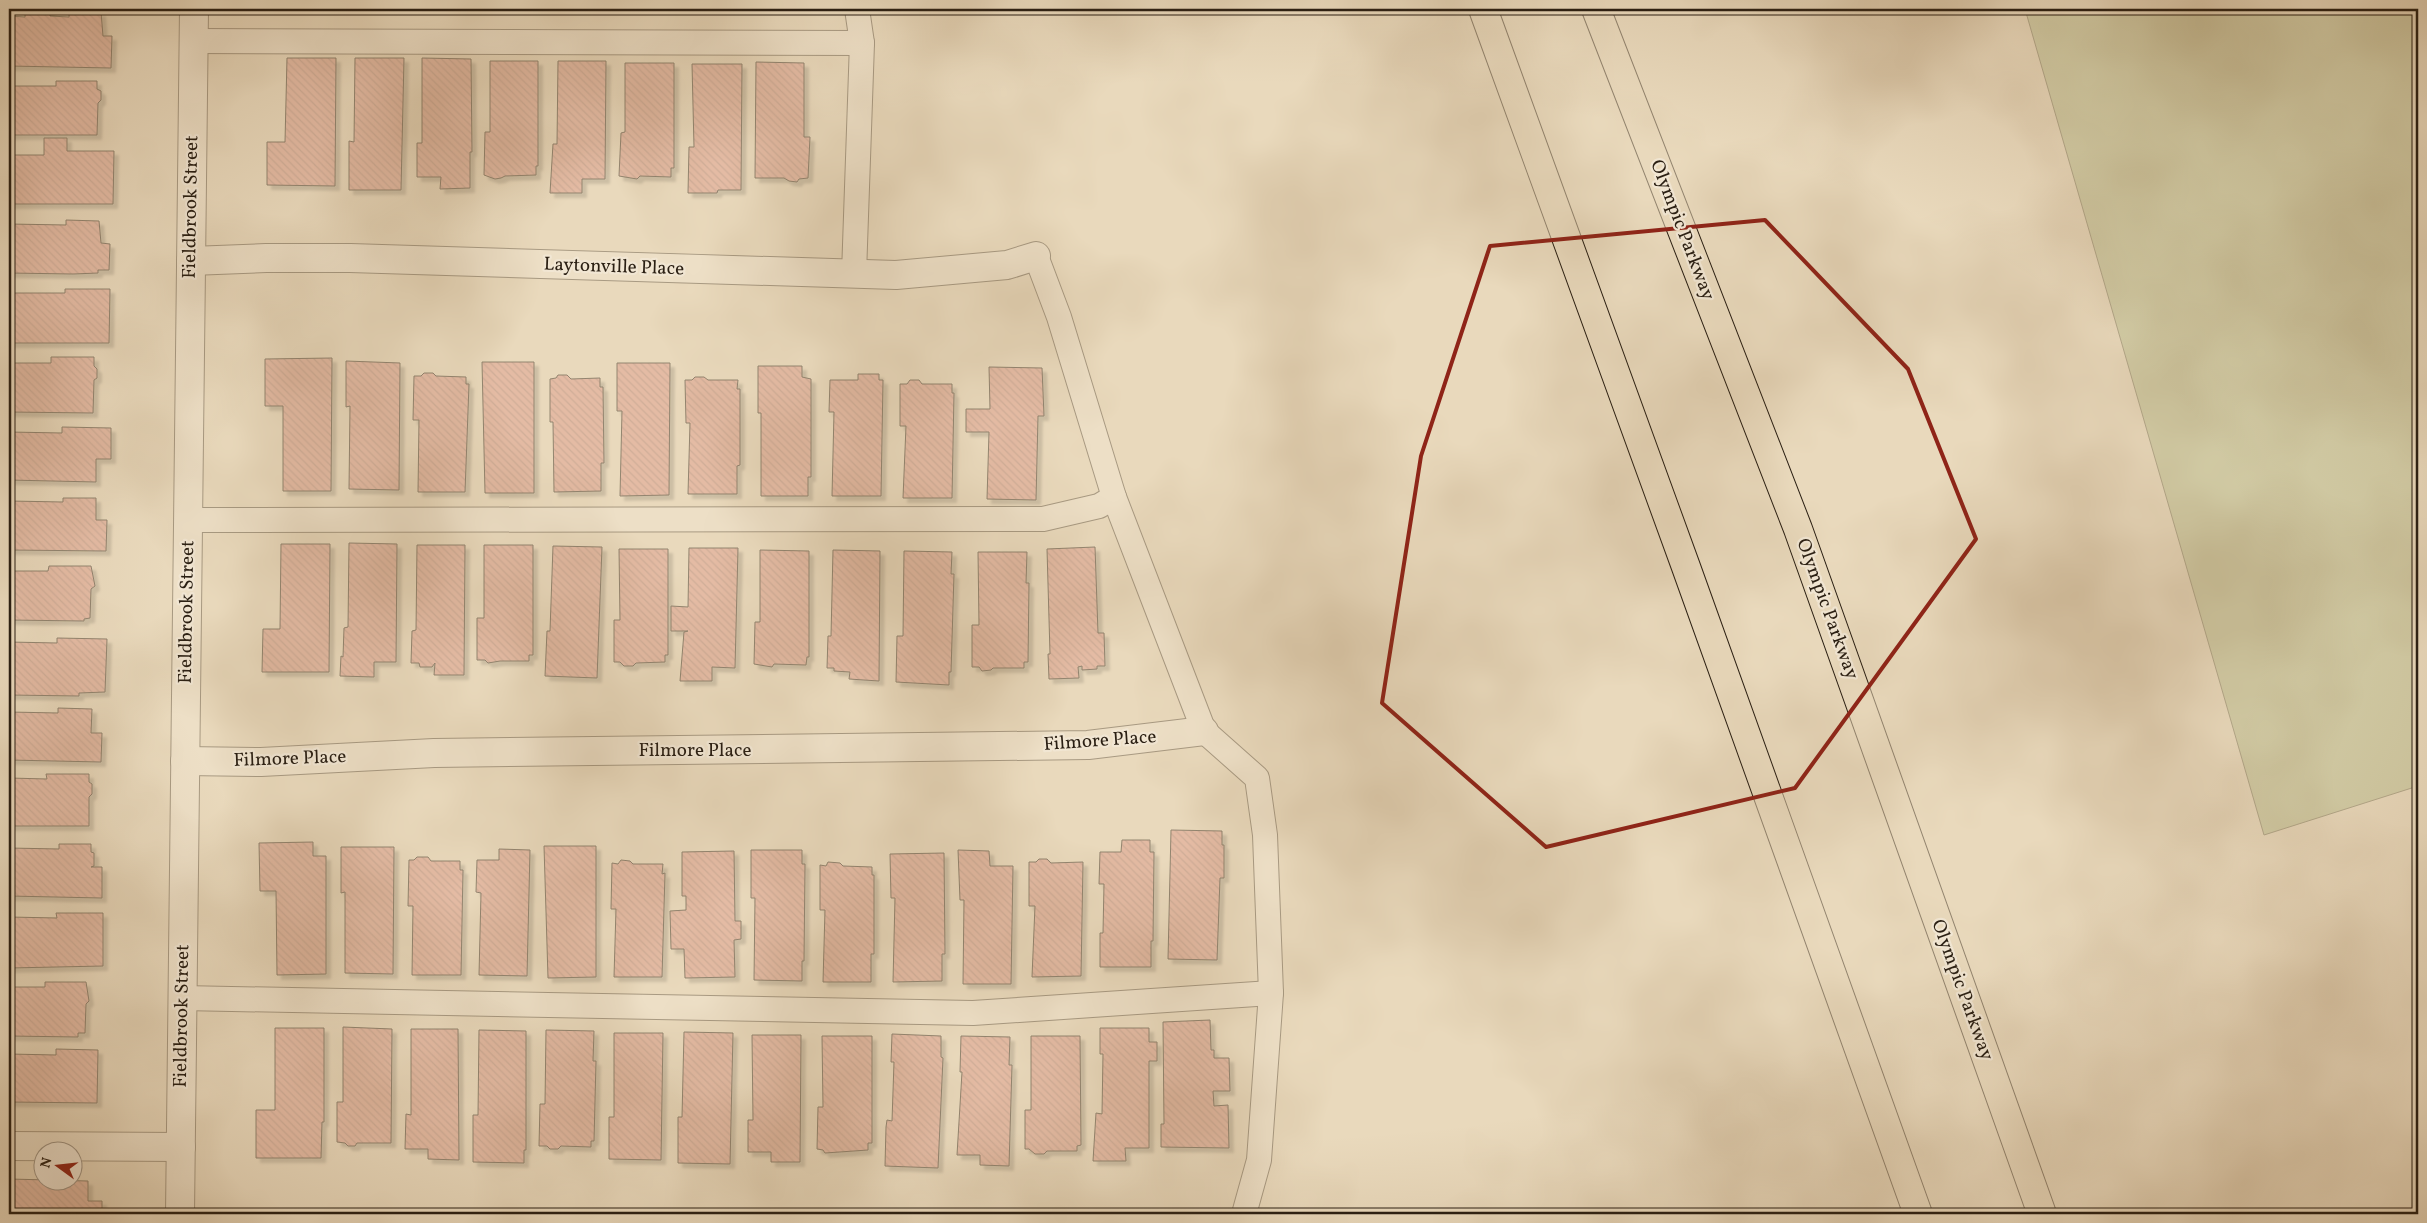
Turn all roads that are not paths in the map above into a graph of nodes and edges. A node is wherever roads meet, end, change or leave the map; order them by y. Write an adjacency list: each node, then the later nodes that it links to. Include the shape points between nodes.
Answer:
1 (194, 9): 5 (street, Fieldbrook Street)
2 (857, 9): 6 (lane)
3 (1483, 9): 20 (main road)
4 (1596, 9): 21 (main road, Olympic Parkway, via 1798,528)
5 (194, 41): 6 (lane); 8 (street, Fieldbrook Street)
6 (862, 43): 9 (lane)
7 (1036, 256): 9 (street, Laytonville Place, via 1007,265 896,275); 10 (lane, via 1059,317)
8 (191, 261): 9 (street, Laytonville Place, via 350,258); 11 (street, Fieldbrook Street)
9 (854, 274)
10 (1114, 496): 11 (lane, via 1099,506 1043,519); 12 (lane)
11 (188, 520): 13 (street, Fieldbrook Street)
12 (1204, 731): 13 (street, Filmore Place, via 1088,745 434,753 261,762); 14 (lane, via 1256,778 1265,834)
13 (185, 761): 15 (street, Fieldbrook Street)
14 (1271, 993): 15 (lane, via 973,1013); 19 (lane, via 1259,1160)
15 (182, 998): 17 (street, Fieldbrook Street)
16 (9, 1146): 17 (street)
17 (180, 1147): 18 (street, Fieldbrook Street)
18 (180, 1214)
19 (1244, 1214)
20 (1918, 1214)
21 (2042, 1214)

